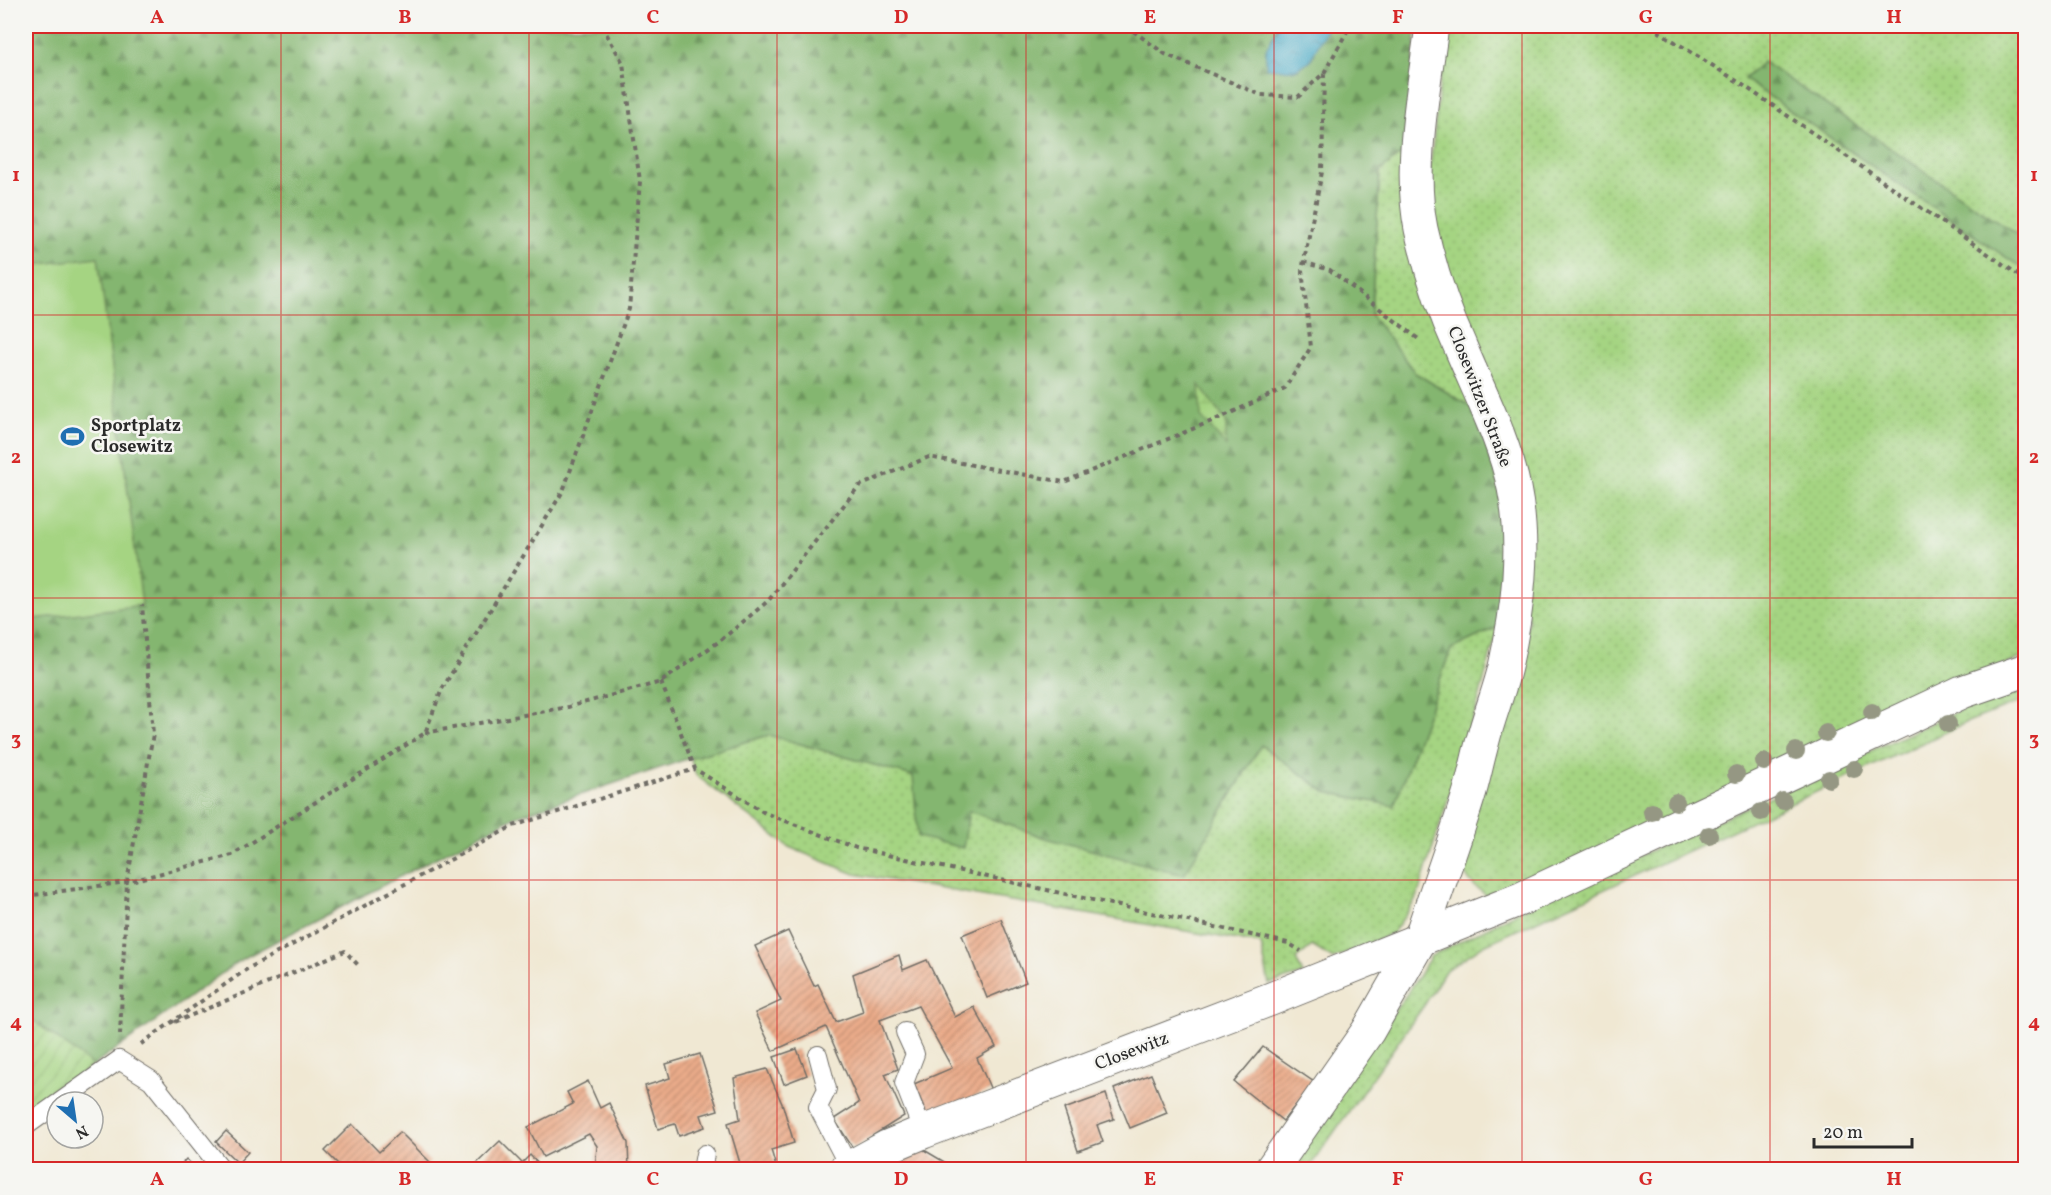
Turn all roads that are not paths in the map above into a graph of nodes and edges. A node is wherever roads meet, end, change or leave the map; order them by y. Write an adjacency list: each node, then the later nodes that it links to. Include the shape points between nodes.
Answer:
1 (1432, 26): 3 (street, Closewitzer Straße, via 1416,186 1420,226 1429,263 1514,488 1520,570 1504,669 1470,790)
2 (2025, 670): 3 (street, Closewitz, via 1962,692 1523,898)
3 (1420, 940): 9 (street, Closewitz); 12 (street, Closewitzer Straße, via 1368,1031)
4 (905, 1032): 9 (lane, via 915,1054 904,1083)
5 (818, 1055): 11 (lane, via 827,1089 818,1107)
6 (76, 1090): 10 (lane, via 119,1060 152,1080)
7 (45, 1112): 8 (lane)
8 (26, 1126)
9 (923, 1132): 11 (street, Closewitz)
10 (220, 1167)
11 (847, 1168)
12 (1272, 1170)

